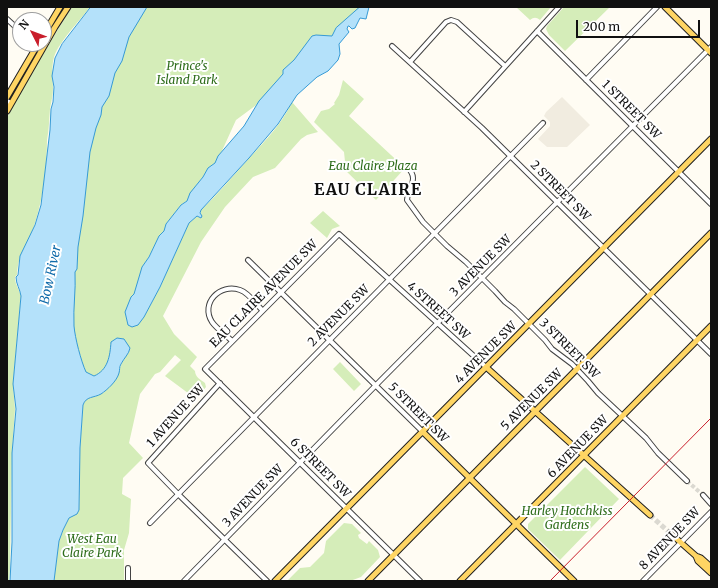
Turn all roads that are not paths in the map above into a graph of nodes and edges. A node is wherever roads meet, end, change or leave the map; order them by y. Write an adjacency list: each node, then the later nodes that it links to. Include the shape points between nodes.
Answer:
1 (60, 7): 6 (main road)
2 (68, 7): 8 (main road)
3 (558, 7): 7 (street)
4 (657, 7): 15 (street)
5 (665, 7): 10 (main road)
6 (52, 20)
7 (537, 31): 14 (street); 15 (street, 1 STREET SW)
8 (52, 33)
9 (392, 46): 13 (street, 2 STREET SW)
10 (710, 50): 21 (street, 3 AVENUE SW)
11 (32, 52): 16 (main road)
12 (40, 52): 17 (main road)
13 (410, 62): 14 (street, via 446,22 451,20 457,22); 19 (street, 2 STREET SW)
14 (505, 66): 19 (street)
15 (586, 80): 21 (street, 1 STREET SW)
16 (7, 97)
17 (9, 102): 18 (main road)
18 (7, 111)
19 (464, 112): 23 (street, 2 STREET SW)
20 (543, 123): 23 (street, 2 AVENUE SW)
21 (633, 126): 25 (street, 1 STREET SW); 26 (street, 3 AVENUE SW)
22 (711, 139): 25 (main road, 4 AVENUE SW)
23 (510, 156): 26 (street, 2 STREET SW); 28 (street, 2 AVENUE SW)
24 (407, 167): 28 (street, 3 STREET SW, via 413,178 407,200 421,220)
25 (679, 172): 27 (street, 1 STREET SW); 31 (main road, 4 AVENUE SW)
26 (558, 202): 31 (street, 2 STREET SW); 33 (street, 3 AVENUE SW)
27 (711, 204)
28 (435, 233): 33 (street, 3 STREET SW); 34 (street, 2 AVENUE SW)
29 (339, 234): 34 (street, 4 STREET SW); 35 (street, EAU CLAIRE AVENUE SW)
30 (711, 234): 36 (main road, 5 AVENUE SW)
31 (604, 249): 36 (street, 2 STREET SW); 39 (main road, 4 AVENUE SW)
32 (248, 260): 35 (street, 5 STREET SW)
33 (482, 278): 38 (street, 3 AVENUE SW); 39 (street, 3 STREET SW)
34 (389, 280): 38 (street, 4 STREET SW); 41 (street, 2 AVENUE SW)
35 (280, 292): 37 (street, EAU CLAIRE AVENUE SW); 41 (street, 5 STREET SW)
36 (651, 294): 42 (street, 2 STREET SW); 47 (main road, 5 AVENUE SW)
37 (262, 310): 43 (street, EAU CLAIRE AVENUE SW); 43 (street, via 245,292 238,289 222,290 216,294 211,300 210,316 212,322)
38 (437, 324): 45 (street, 4 STREET SW); 49 (street, 3 AVENUE SW)
39 (530, 324): 45 (main road, 4 AVENUE SW); 47 (street, 3 STREET SW, via 552,349)
40 (711, 326): 42 (main road, 6 AVENUE SW)
41 (329, 340): 49 (street, 5 STREET SW); 51 (street, 2 AVENUE SW)
42 (697, 340): 44 (street, 2 STREET SW); 52 (main road, 6 AVENUE SW)
43 (232, 342): 46 (street, EAU CLAIRE AVENUE SW)
44 (711, 354)
45 (486, 367): 50 (main road, 4 STREET SW); 53 (main road, 4 AVENUE SW)
46 (205, 368): 48 (street, 6 STREET SW)
47 (576, 369): 50 (main road, 5 AVENUE SW); 52 (street, 3 STREET SW)
48 (220, 383): 51 (street, 6 STREET SW); 58 (street, 1 AVENUE SW, via 148,463)
49 (376, 385): 53 (street, 5 STREET SW); 55 (street, 3 AVENUE SW)
50 (535, 412): 54 (main road, 4 STREET SW); 56 (main road, 5 AVENUE SW)
51 (254, 416): 55 (street, 6 STREET SW); 58 (street, 2 AVENUE SW)
52 (622, 416): 54 (main road, 6 AVENUE SW); 57 (street, 3 STREET SW)
53 (423, 432): 56 (main road, 5 STREET SW); 61 (main road, 4 AVENUE SW)
54 (584, 456): 63 (main road, 4 STREET SW); 65 (main road, 6 AVENUE SW)
55 (300, 463): 61 (street, 6 STREET SW); 67 (street, 3 AVENUE SW)
56 (469, 478): 65 (main road, 5 STREET SW); 69 (main road, 5 AVENUE SW)
57 (687, 481)
58 (178, 494): 64 (street, 2 AVENUE SW); 67 (street)
59 (703, 495): 60 (street)
60 (711, 504)
61 (347, 509): 69 (street, 6 STREET SW); 77 (main road, 4 AVENUE SW)
62 (711, 512): 68 (street, 8 AVENUE SW)
63 (650, 515)
64 (150, 523)
65 (516, 525): 80 (main road, 6 AVENUE SW); 81 (main road, 5 STREET SW)
66 (670, 533): 68 (main road)
67 (225, 540): 75 (street, 3 AVENUE SW); 76 (street)
68 (681, 543): 70 (main road); 82 (street, 8 AVENUE SW)
69 (394, 555): 78 (main road, 5 AVENUE SW); 79 (street, 6 STREET SW)
70 (696, 556): 71 (main road); 73 (main road)
71 (711, 567)
72 (128, 568): 74 (street)
73 (711, 573)
74 (128, 581)
75 (184, 581)
76 (267, 581)
77 (275, 581)
78 (368, 581)
79 (420, 581)
80 (460, 581)
81 (574, 581)
82 (643, 581)

